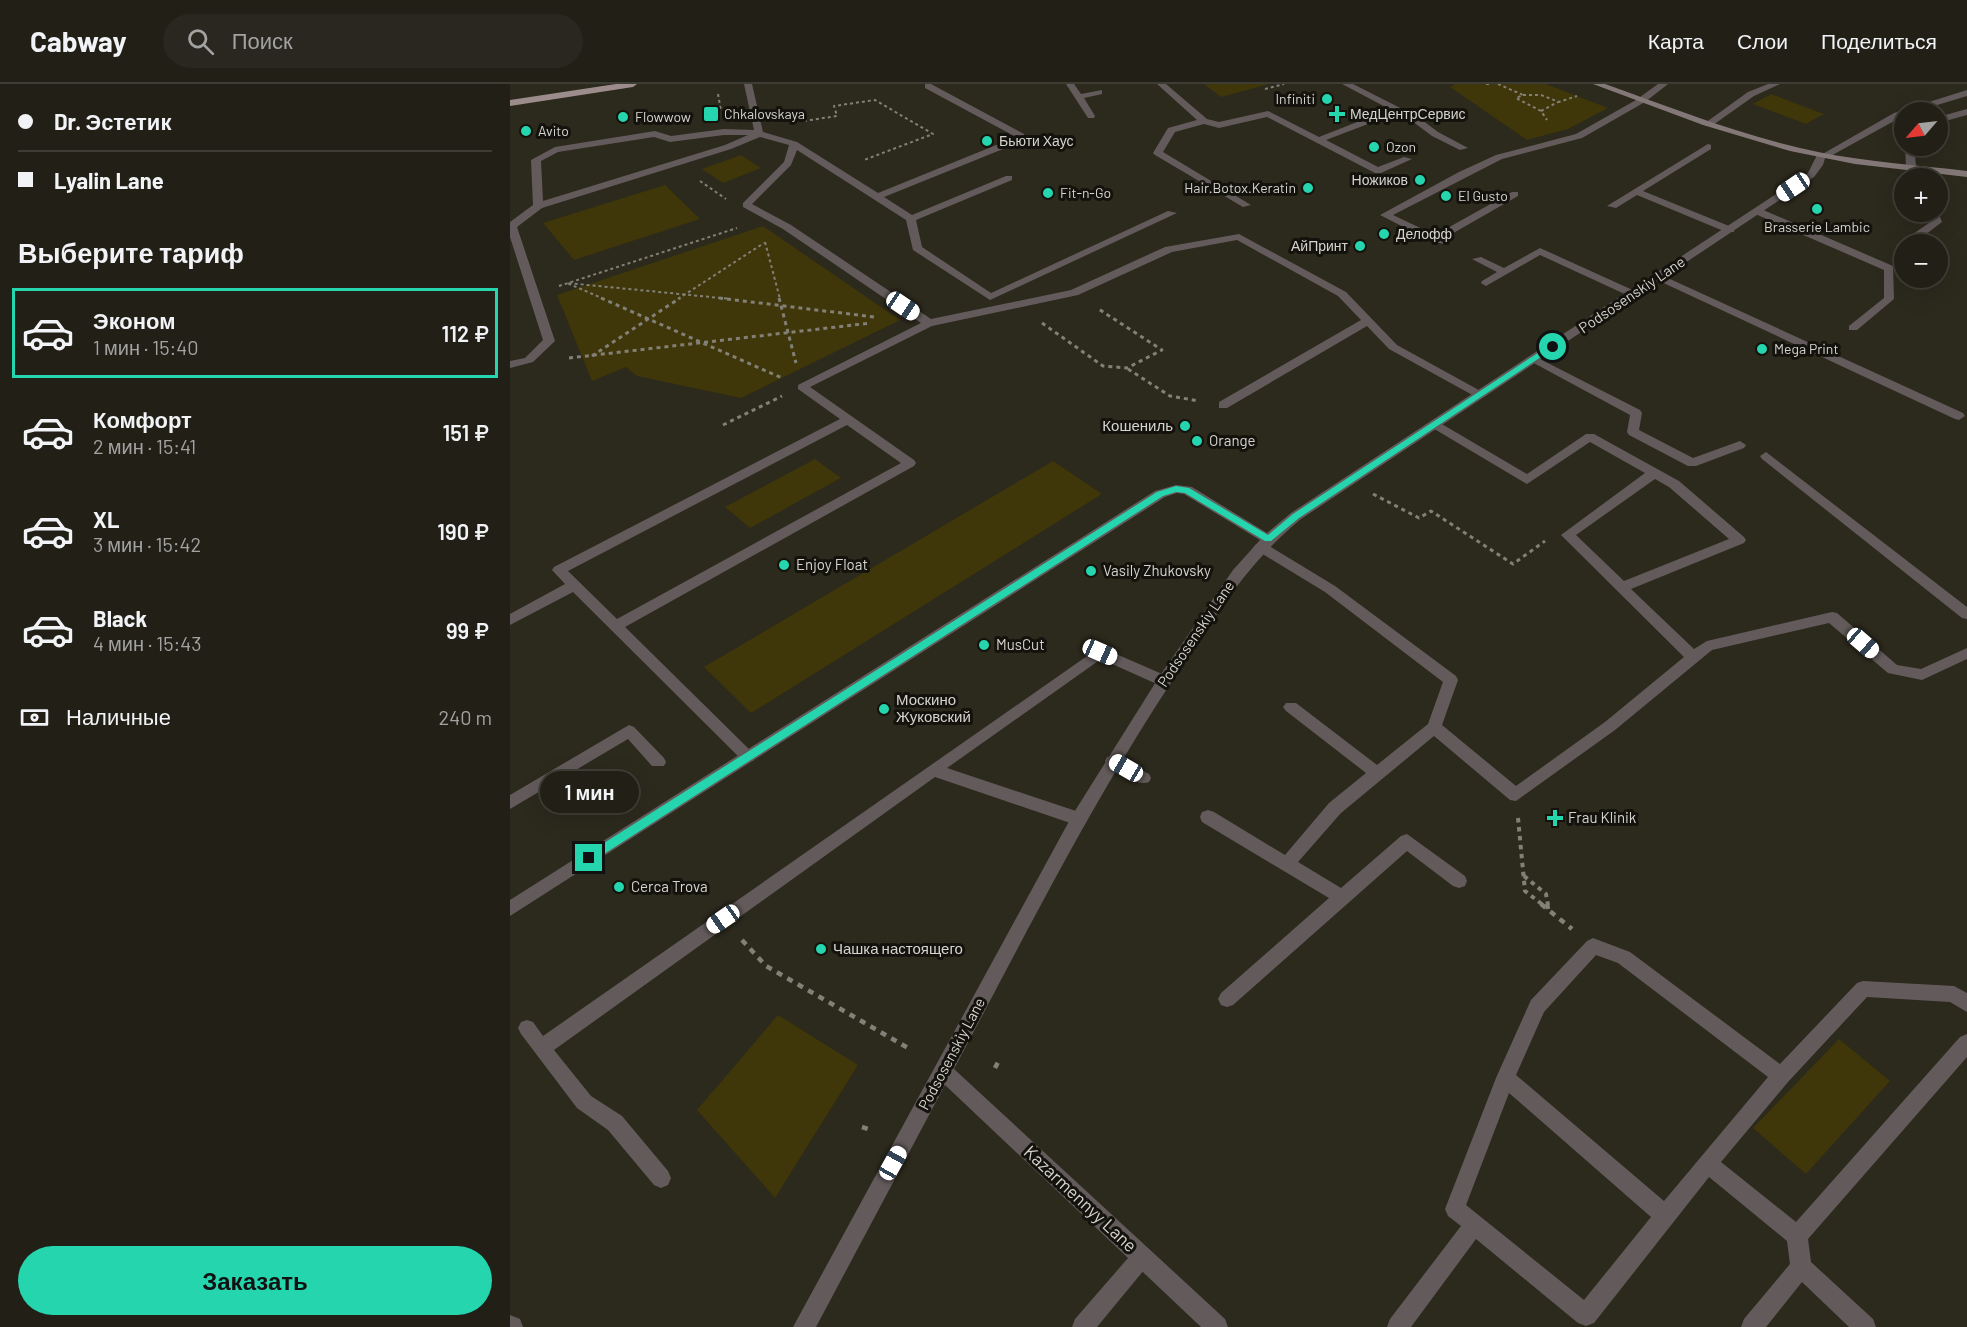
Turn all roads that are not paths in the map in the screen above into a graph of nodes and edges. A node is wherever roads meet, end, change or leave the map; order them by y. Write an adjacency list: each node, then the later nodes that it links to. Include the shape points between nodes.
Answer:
1 (633, 84): 14 (main road)
2 (748, 84): 22 (street)
3 (1070, 84): 12 (street)
4 (1161, 84): 20 (street)
5 (1346, 84): 26 (street)
6 (1597, 84): 13 (street)
7 (1665, 84): 13 (street)
8 (1776, 84): 21 (street, via 1751,94)
9 (928, 86): 36 (street, via 1021,136 1020,140)
10 (1099, 92): 12 (street)
11 (1967, 93): 27 (street, via 1897,115)
12 (1079, 97): 16 (street)
13 (1641, 100): 21 (street); 35 (street, via 1579,136 1499,158 1385,215 1439,241)
14 (510, 103)
15 (1967, 112): 18 (street)
16 (1091, 116)
17 (1378, 117): 23 (street)
18 (1949, 117): 19 (street)
19 (1967, 120)
20 (1204, 121): 23 (street, via 1220,125 1268,114); 37 (street, via 1172,130 1158,153)
21 (1710, 123): 27 (street)
22 (758, 134): 24 (street); 38 (street); 38 (street, via 724,132 670,139 655,134 555,150 536,160)
23 (1319, 140): 29 (street, via 1378,171)
24 (794, 144): 36 (street); 52 (street, via 788,163 746,205 788,227)
25 (1708, 147): 34 (street)
26 (1463, 148)
27 (1822, 155): 30 (street); 40 (street, Podsosenskiy Lane, via 1811,175)
28 (1912, 156): 30 (street)
29 (1407, 159)
30 (1915, 168)
31 (1948, 172): 32 (street)
32 (1967, 174)
33 (1009, 178): 42 (street)
34 (1636, 191): 39 (street); 45 (street)
35 (1515, 194)
36 (877, 197): 42 (street)
37 (1246, 205)
38 (538, 206): 44 (street)
39 (1612, 206)
40 (1757, 211): 45 (street, Podsosenskiy Lane); 54 (street, via 1888,268 1889,299)
41 (1172, 213): 42 (street, via 990,297 917,248)
42 (911, 219)
43 (1936, 222): 46 (street)
44 (511, 227): 56 (street, via 549,341 529,360)
45 (1730, 230): 49 (street, Podsosenskiy Lane)
46 (1920, 234)
47 (1477, 259): 48 (street)
48 (1505, 272): 50 (street); 51 (street, via 1540,251)
49 (1659, 277): 51 (street, Podsosenskiy Lane); 59 (street)
50 (1486, 283)
51 (1633, 294): 55 (street, Podsosenskiy Lane)
52 (926, 321): 53 (street, via 1074,292 1169,249 1239,237 1342,294); 60 (street, via 802,387)
53 (1368, 321): 57 (street, via 1393,347); 58 (street)
54 (1853, 328)
55 (1534, 359): 57 (street, Podsosenskiy Lane); 62 (street, via 1636,413 1634,432 1692,463)
56 (510, 365)
57 (1480, 394): 61 (street, Podsosenskiy Lane)
58 (1223, 405)
59 (1959, 416)
60 (849, 418): 66 (street, via 559,570); 70 (street, via 910,463)
61 (1435, 424): 64 (street, via 1527,480 1590,437); 65 (street, Podsosenskiy Lane, via 1296,516)
62 (1740, 445)
63 (1766, 456): 68 (street)
64 (1654, 473): 67 (street, via 1568,535); 67 (street, via 1674,484 1739,540)
65 (1264, 543): 73 (street, Podsosenskiy Lane, via 1238,573); 75 (street, via 1451,680); 76 (street, via 1195,494 1168,490)
66 (575, 585): 69 (street); 70 (street)
67 (1622, 587): 72 (street)
68 (1967, 614)
69 (510, 620)
70 (616, 626): 76 (street)
71 (1967, 653): 72 (street, via 1922,675 1893,669 1832,617 1707,646)
72 (1693, 657): 75 (street, via 1610,726 1516,795)
73 (1164, 681): 77 (street, Podsosenskiy Lane); 79 (street, via 1100,652)
74 (1291, 707): 80 (street)
75 (1434, 727): 80 (street)
76 (748, 757): 88 (street)
77 (1113, 761): 81 (street); 84 (street, Podsosenskiy Lane)
78 (658, 762): 82 (street, via 629,731)
79 (933, 770): 84 (street); 93 (street)
80 (1377, 773): 85 (street, via 1335,807)
81 (1143, 778)
82 (510, 803)
83 (1208, 817): 85 (street)
84 (1079, 819): 94 (street, Podsosenskiy Lane)
85 (1287, 864): 87 (street)
86 (1459, 881): 87 (street, via 1407,841)
87 (1342, 897): 89 (street)
88 (510, 909)
89 (1227, 999)
90 (1967, 1004): 95 (street, via 1954,994 1863,989)
91 (527, 1028): 93 (street)
92 (1967, 1043): 101 (street)
93 (541, 1048): 98 (street, via 584,1102 615,1123)
94 (943, 1071): 102 (street, Kazarmennyy Lane); 104 (street, Podsosenskiy Lane)
95 (1781, 1076): 96 (street, via 1624,957 1593,946 1537,1006); 97 (street)
96 (1505, 1078): 99 (street); 100 (street, via 1455,1209)
97 (1707, 1162): 99 (street); 101 (street)
98 (661, 1178)
99 (1665, 1215): 100 (street, via 1586,1315)
100 (1475, 1224): 107 (street)
101 (1797, 1236): 103 (street)
102 (1142, 1257): 105 (street); 106 (street, Kazarmennyy Lane)
103 (1801, 1267): 108 (street); 109 (street)
104 (804, 1327)
105 (1083, 1327)
106 (1217, 1327)
107 (1398, 1327)
108 (1752, 1327)
109 (1865, 1327)

